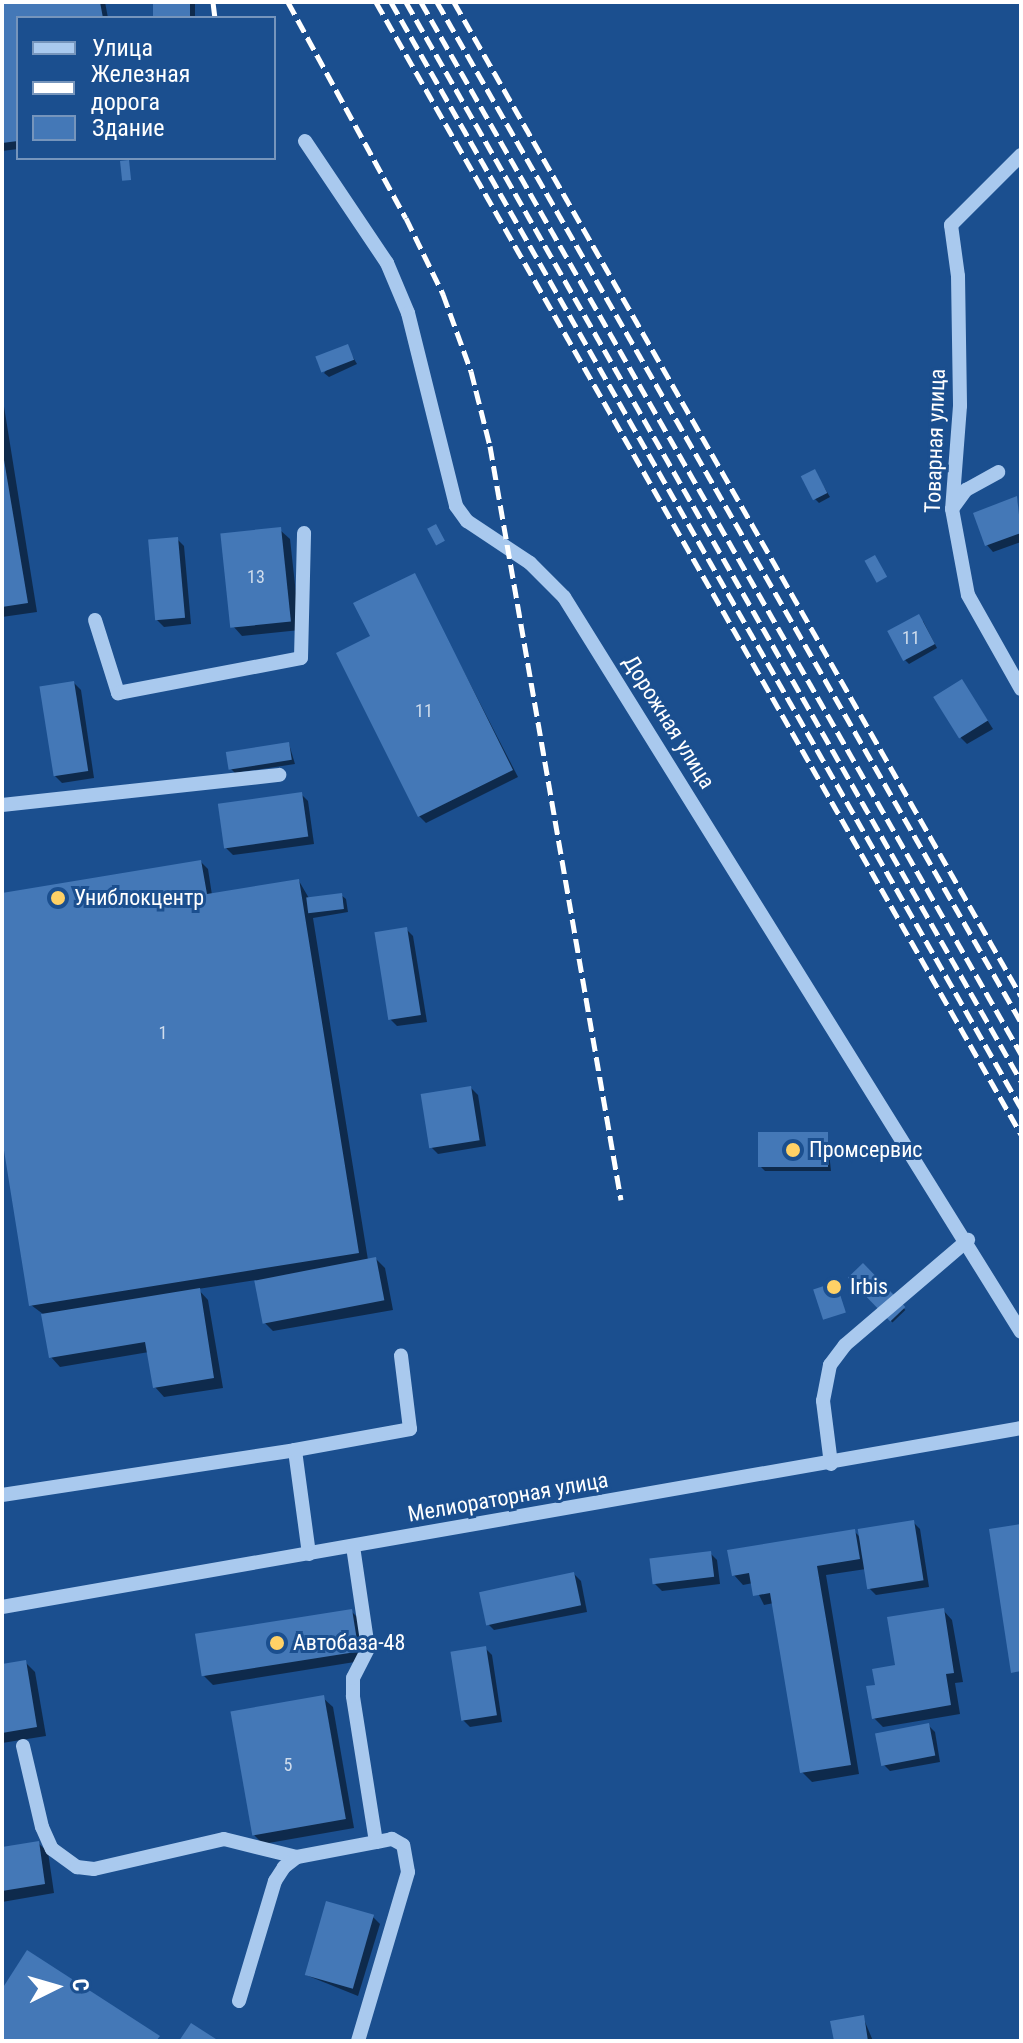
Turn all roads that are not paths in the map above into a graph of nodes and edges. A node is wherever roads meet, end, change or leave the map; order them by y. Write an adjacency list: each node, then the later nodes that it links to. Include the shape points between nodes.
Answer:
1 (305, 141): 10 (street, Дорожная улица, via 387,263 408,313 456,506 467,521 530,563 564,597)
2 (1021, 155): 4 (street, Товарная улица, via 951,225 958,276 960,406)
3 (998, 472): 4 (street, via 966,490)
4 (952, 509): 7 (street, Товарная улица, via 968,595)
5 (304, 533): 6 (street, via 301,658 118,693)
6 (95, 620)
7 (1021, 689)
8 (279, 775): 9 (street)
9 (2, 805)
10 (968, 1240): 11 (street, Дорожная улица); 15 (street, via 845,1345 830,1365 823,1401)
11 (1021, 1332)
12 (401, 1356): 14 (street, via 410,1429)
13 (1021, 1428): 15 (street, Мелиораторная улица)
14 (295, 1450): 16 (street); 18 (street)
15 (831, 1464): 17 (street, Мелиораторная улица)
16 (2, 1495)
17 (353, 1546): 18 (street, Мелиораторная улица); 21 (street, via 368,1648 353,1678 353,1696)
18 (309, 1554): 19 (street, Мелиораторная улица)
19 (2, 1607)
20 (23, 1746): 22 (street, via 42,1827 52,1849 77,1867 94,1869 224,1839)
21 (376, 1842): 22 (street); 24 (street, via 392,1839 403,1845 408,1872)
22 (297, 1857): 23 (street, via 275,1881)
23 (239, 2001)
24 (358, 2041)

